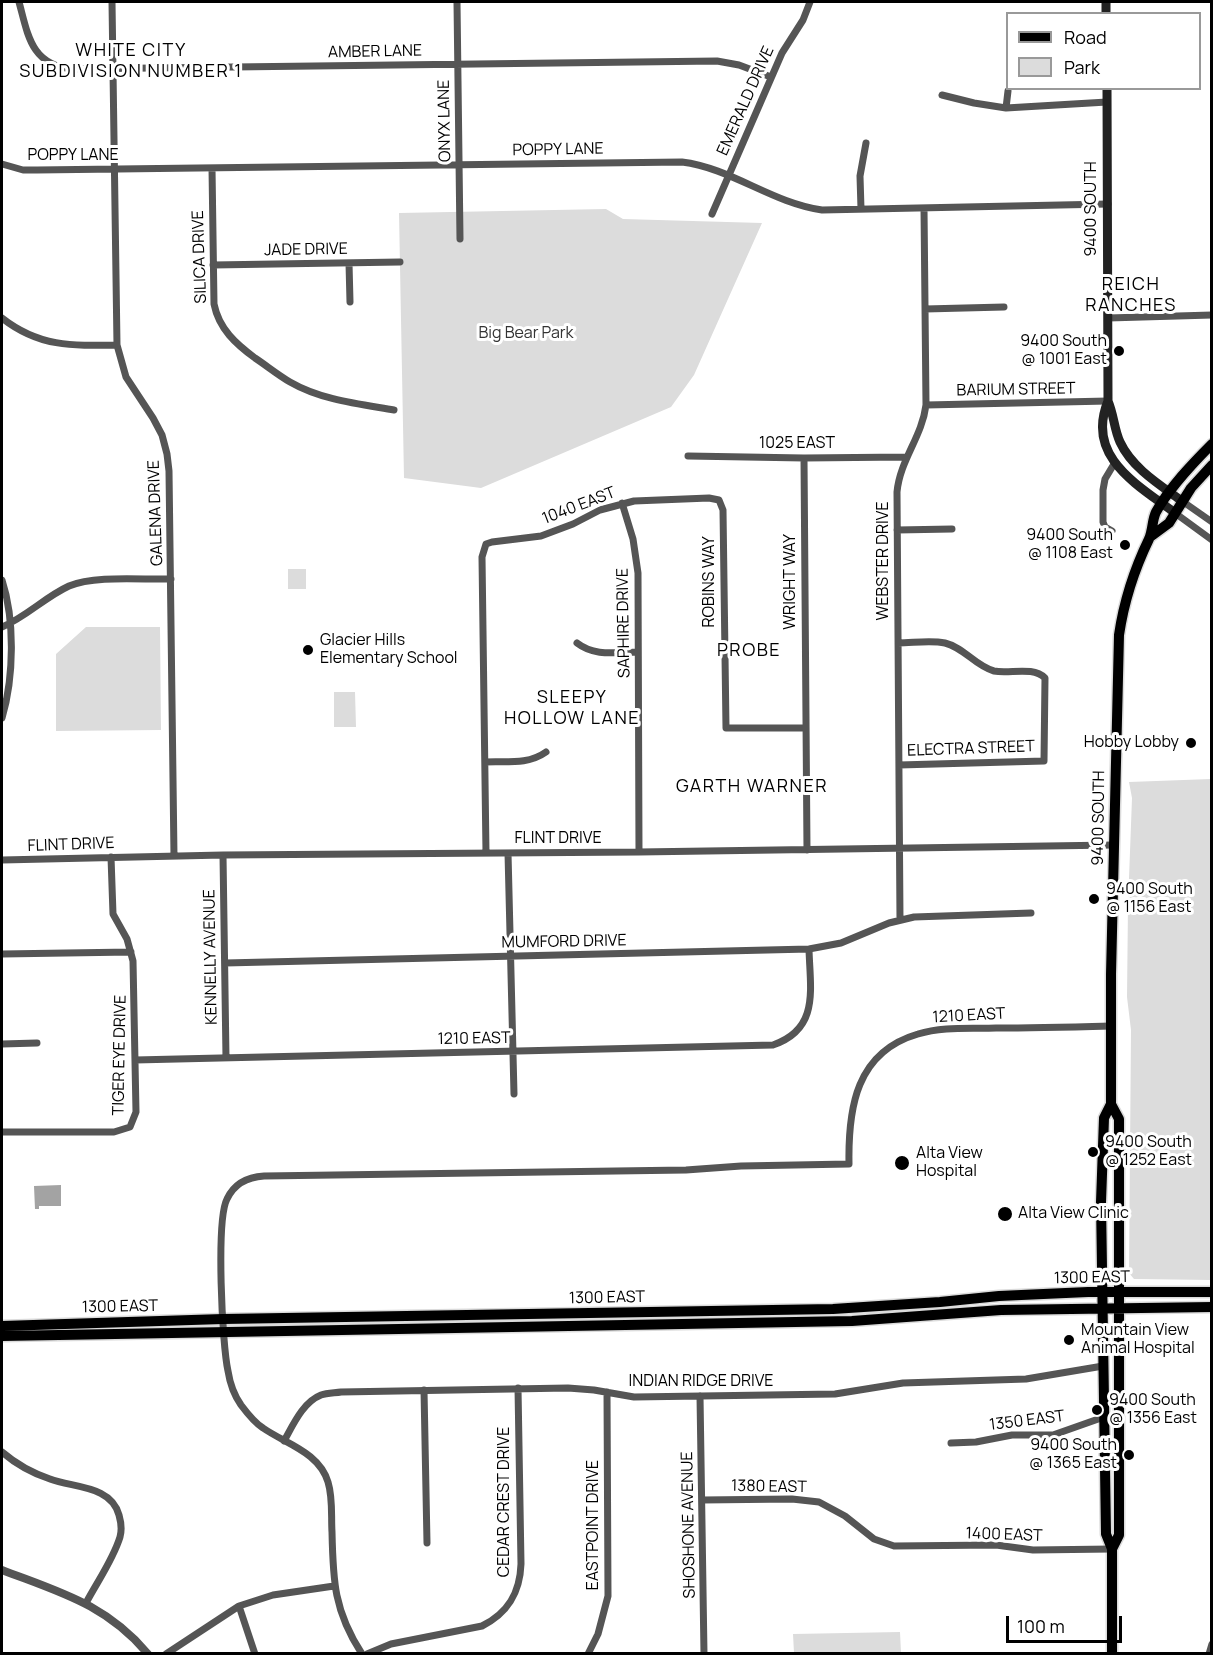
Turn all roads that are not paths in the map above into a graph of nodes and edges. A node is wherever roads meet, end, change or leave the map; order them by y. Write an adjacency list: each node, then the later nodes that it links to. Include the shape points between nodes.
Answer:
1 (19, 2): 6 (street, AMBER LANE, via 40,57 61,68)
2 (112, 2): 6 (street, GALENA DRIVE)
3 (456, 2): 5 (street, ONYX LANE)
4 (810, 2): 7 (street, EMERALD DRIVE)
5 (457, 64): 6 (street, AMBER LANE); 7 (street, AMBER LANE, via 717,61); 15 (street, ONYX LANE)
6 (113, 69): 17 (street, GALENA DRIVE)
7 (771, 77): 18 (street, EMERALD DRIVE)
8 (1107, 90): 11 (main road, 9400 SOUTH)
9 (1008, 91): 12 (street)
10 (942, 95): 12 (street)
11 (1107, 102): 12 (street); 19 (main road, 9400 SOUTH)
12 (1006, 108)
13 (866, 143): 20 (street, via 860,176)
14 (2, 164): 17 (street, POPPY LANE, via 23,170)
15 (459, 165): 16 (street, POPPY LANE); 18 (street, POPPY LANE, via 682,162); 23 (street, ONYX LANE)
16 (212, 168): 17 (street, POPPY LANE); 26 (street, SILICA DRIVE)
17 (114, 170): 33 (street, GALENA DRIVE)
18 (728, 177): 20 (street, POPPY LANE, via 800,206 822,210); 22 (street, EMERALD DRIVE)
19 (1108, 204): 21 (street, POPPY LANE); 32 (main road, 9400 SOUTH)
20 (861, 208): 21 (street, POPPY LANE)
21 (924, 208): 29 (street, WEBSTER DRIVE)
22 (712, 214)
23 (460, 239)
24 (349, 262): 25 (street, JADE DRIVE); 26 (street, JADE DRIVE); 27 (street)
25 (400, 262)
26 (213, 265): 36 (street, SILICA DRIVE, via 216,314 226,333 245,351 306,389)
27 (350, 302)
28 (1004, 307): 29 (street)
29 (926, 309): 35 (street, WEBSTER DRIVE)
30 (1212, 315): 32 (street)
31 (2, 318): 33 (street, via 19,331 47,341)
32 (1108, 318): 34 (main road, 9400 SOUTH)
33 (117, 345): 55 (street, GALENA DRIVE, via 126,377 153,418 167,454)
34 (1108, 401): 35 (street, BARIUM STREET); 41 (main road, 9400 SOUTH, via 1103,414 1104,436); 43 (main road, 9400 SOUTH, via 1117,435 1128,455)
35 (926, 405): 39 (street, WEBSTER DRIVE, via 921,430)
36 (394, 410)
37 (1212, 444): 43 (main road)
38 (688, 456): 40 (street, 1025 EAST)
39 (906, 457): 40 (street, 1025 EAST); 51 (street, WEBSTER DRIVE, via 898,480)
40 (804, 458): 63 (street, WRIGHT WAY)
41 (1114, 464): 47 (main road, 9400 SOUTH); 52 (street, via 1103,490 1103,522)
42 (1212, 465): 45 (main road)
43 (1170, 492): 45 (main road, 9400 SOUTH); 47 (main road)
44 (719, 500): 46 (street, 1040 EAST); 63 (street, ROBINS WAY, via 723,510 726,728)
45 (1182, 501): 48 (main road); 49 (street)
46 (622, 503): 61 (street, SAPHIRE DRIVE, via 637,556); 65 (street, 1040 EAST, via 541,536 486,544 483,549)
47 (1162, 503): 48 (main road, 9400 SOUTH); 53 (main road, 9400 SOUTH)
48 (1175, 513): 53 (main road, 9400 SOUTH, via 1169,523); 54 (street)
49 (1212, 522)
50 (952, 529): 51 (street)
51 (897, 530): 60 (street, WEBSTER DRIVE)
52 (1112, 531)
53 (1150, 537): 67 (main road, 9400 SOUTH, via 1131,580 1119,635)
54 (1212, 540)
55 (171, 579): 57 (street, via 79,582); 74 (street, GALENA DRIVE)
56 (2, 580): 57 (street)
57 (10, 623): 58 (street); 62 (street, via 10,678)
58 (2, 627)
59 (577, 643): 61 (street, via 594,652)
60 (898, 643): 66 (street, WEBSTER DRIVE); 66 (street, ELECTRA STREET, via 943,643 966,652 989,669 1035,672 1045,678 1044,761)
61 (638, 652): 70 (street, SAPHIRE DRIVE)
62 (2, 718)
63 (806, 728): 69 (street, WRIGHT WAY)
64 (546, 753): 65 (street, via 525,762)
65 (485, 762): 71 (street)
66 (898, 765): 68 (street, WEBSTER DRIVE)
67 (1114, 845): 68 (street, FLINT DRIVE); 84 (main road, 9400 SOUTH)
68 (899, 848): 69 (street, FLINT DRIVE); 78 (street, WEBSTER DRIVE)
69 (807, 850): 70 (street, FLINT DRIVE)
70 (639, 852): 72 (street, FLINT DRIVE)
71 (486, 853): 72 (street, FLINT DRIVE); 73 (street, FLINT DRIVE)
72 (508, 853): 82 (street)
73 (222, 855): 74 (street, FLINT DRIVE); 83 (street, KENNELLY AVENUE)
74 (174, 856): 75 (street, FLINT DRIVE)
75 (111, 858): 76 (street, FLINT DRIVE); 80 (street, TIGER EYE DRIVE, via 113,914)
76 (2, 860)
77 (1031, 913): 78 (street, MUMFORD DRIVE)
78 (900, 920): 79 (street, MUMFORD DRIVE, via 841,943)
79 (809, 949): 82 (street, MUMFORD DRIVE); 87 (street, 1210 EAST, via 811,998 805,1021 792,1035 773,1045)
80 (131, 952): 81 (street); 89 (street, TIGER EYE DRIVE)
81 (2, 954)
82 (511, 956): 83 (street, MUMFORD DRIVE); 87 (street)
83 (225, 963): 88 (street, KENNELLY AVENUE)
84 (1111, 1026): 91 (main road, 9400 SOUTH); 99 (street, 1210 EAST, via 950,1029 919,1033 902,1041 875,1060 861,1080 850,1120 849,1164 252,1177 234,1189 222,1212)
85 (37, 1043): 86 (street)
86 (2, 1044)
87 (513, 1052): 88 (street, 1210 EAST); 90 (street)
88 (226, 1058): 89 (street, 1210 EAST)
89 (135, 1060): 92 (street, TIGER EYE DRIVE, via 136,1112 130,1127 114,1132)
90 (514, 1094)
91 (1111, 1104): 93 (main road, 9400 SOUTH, via 1104,1118); 94 (main road, 9400 SOUTH, via 1119,1119)
92 (2, 1132)
93 (1102, 1292): 94 (main road, 1300 EAST); 98 (main road, 9400 SOUTH); 99 (main road, 1300 EAST, via 833,1309)
94 (1119, 1292): 95 (main road, 1300 EAST); 97 (main road, 9400 SOUTH)
95 (1212, 1292)
96 (1212, 1307): 97 (main road, 1300 EAST)
97 (1119, 1308): 98 (main road, 1300 EAST); 115 (main road, 9400 SOUTH, via 1119,1535)
98 (1102, 1309): 101 (main road, 1300 EAST, via 1001,1310 852,1321); 103 (main road, 9400 SOUTH)
99 (223, 1319): 100 (main road, 1300 EAST); 101 (street)
100 (2, 1326)
101 (224, 1333): 102 (main road, 1300 EAST); 109 (street, via 231,1387 238,1401 258,1425)
102 (2, 1336)
103 (1103, 1366): 107 (street, INDIAN RIDGE DRIVE, via 1026,1379 903,1383 846,1393); 108 (main road, 9400 SOUTH)
104 (518, 1388): 105 (street, INDIAN RIDGE DRIVE); 106 (street, INDIAN RIDGE DRIVE); 125 (street, CEDAR CREST DRIVE, via 521,1564 511,1603 482,1626 398,1642)
105 (424, 1390): 109 (street, INDIAN RIDGE DRIVE, via 321,1395 299,1415); 113 (street)
106 (607, 1392): 107 (street, INDIAN RIDGE DRIVE, via 634,1397); 126 (street, EASTPOINT DRIVE, via 608,1596 598,1634)
107 (700, 1396): 112 (street, SHOSHONE AVENUE)
108 (1104, 1417): 110 (street, 1350 EAST, via 1053,1435 1012,1435); 115 (main road, 9400 SOUTH, via 1106,1534)
109 (284, 1441): 117 (street, via 314,1459 328,1481)
110 (951, 1443)
111 (2, 1452): 118 (street, via 51,1480 101,1492 118,1510 121,1535)
112 (702, 1500): 114 (street, 1380 EAST, via 819,1502 845,1515 874,1539); 127 (street, SHOSHONE AVENUE)
113 (427, 1543)
114 (894, 1546): 115 (street, 1400 EAST)
115 (1112, 1549): 128 (main road, 9400 SOUTH)
116 (2, 1570): 118 (street)
117 (334, 1587): 119 (street, via 282,1594); 124 (street, via 343,1619)
118 (86, 1603): 121 (street, via 115,1621)
119 (239, 1606): 122 (street); 123 (street)
120 (1212, 1644): 129 (street)
121 (147, 1653)
122 (166, 1653)
123 (255, 1653)
124 (362, 1653)
125 (367, 1653)
126 (588, 1653)
127 (704, 1653)
128 (1112, 1653)
129 (1209, 1653)

